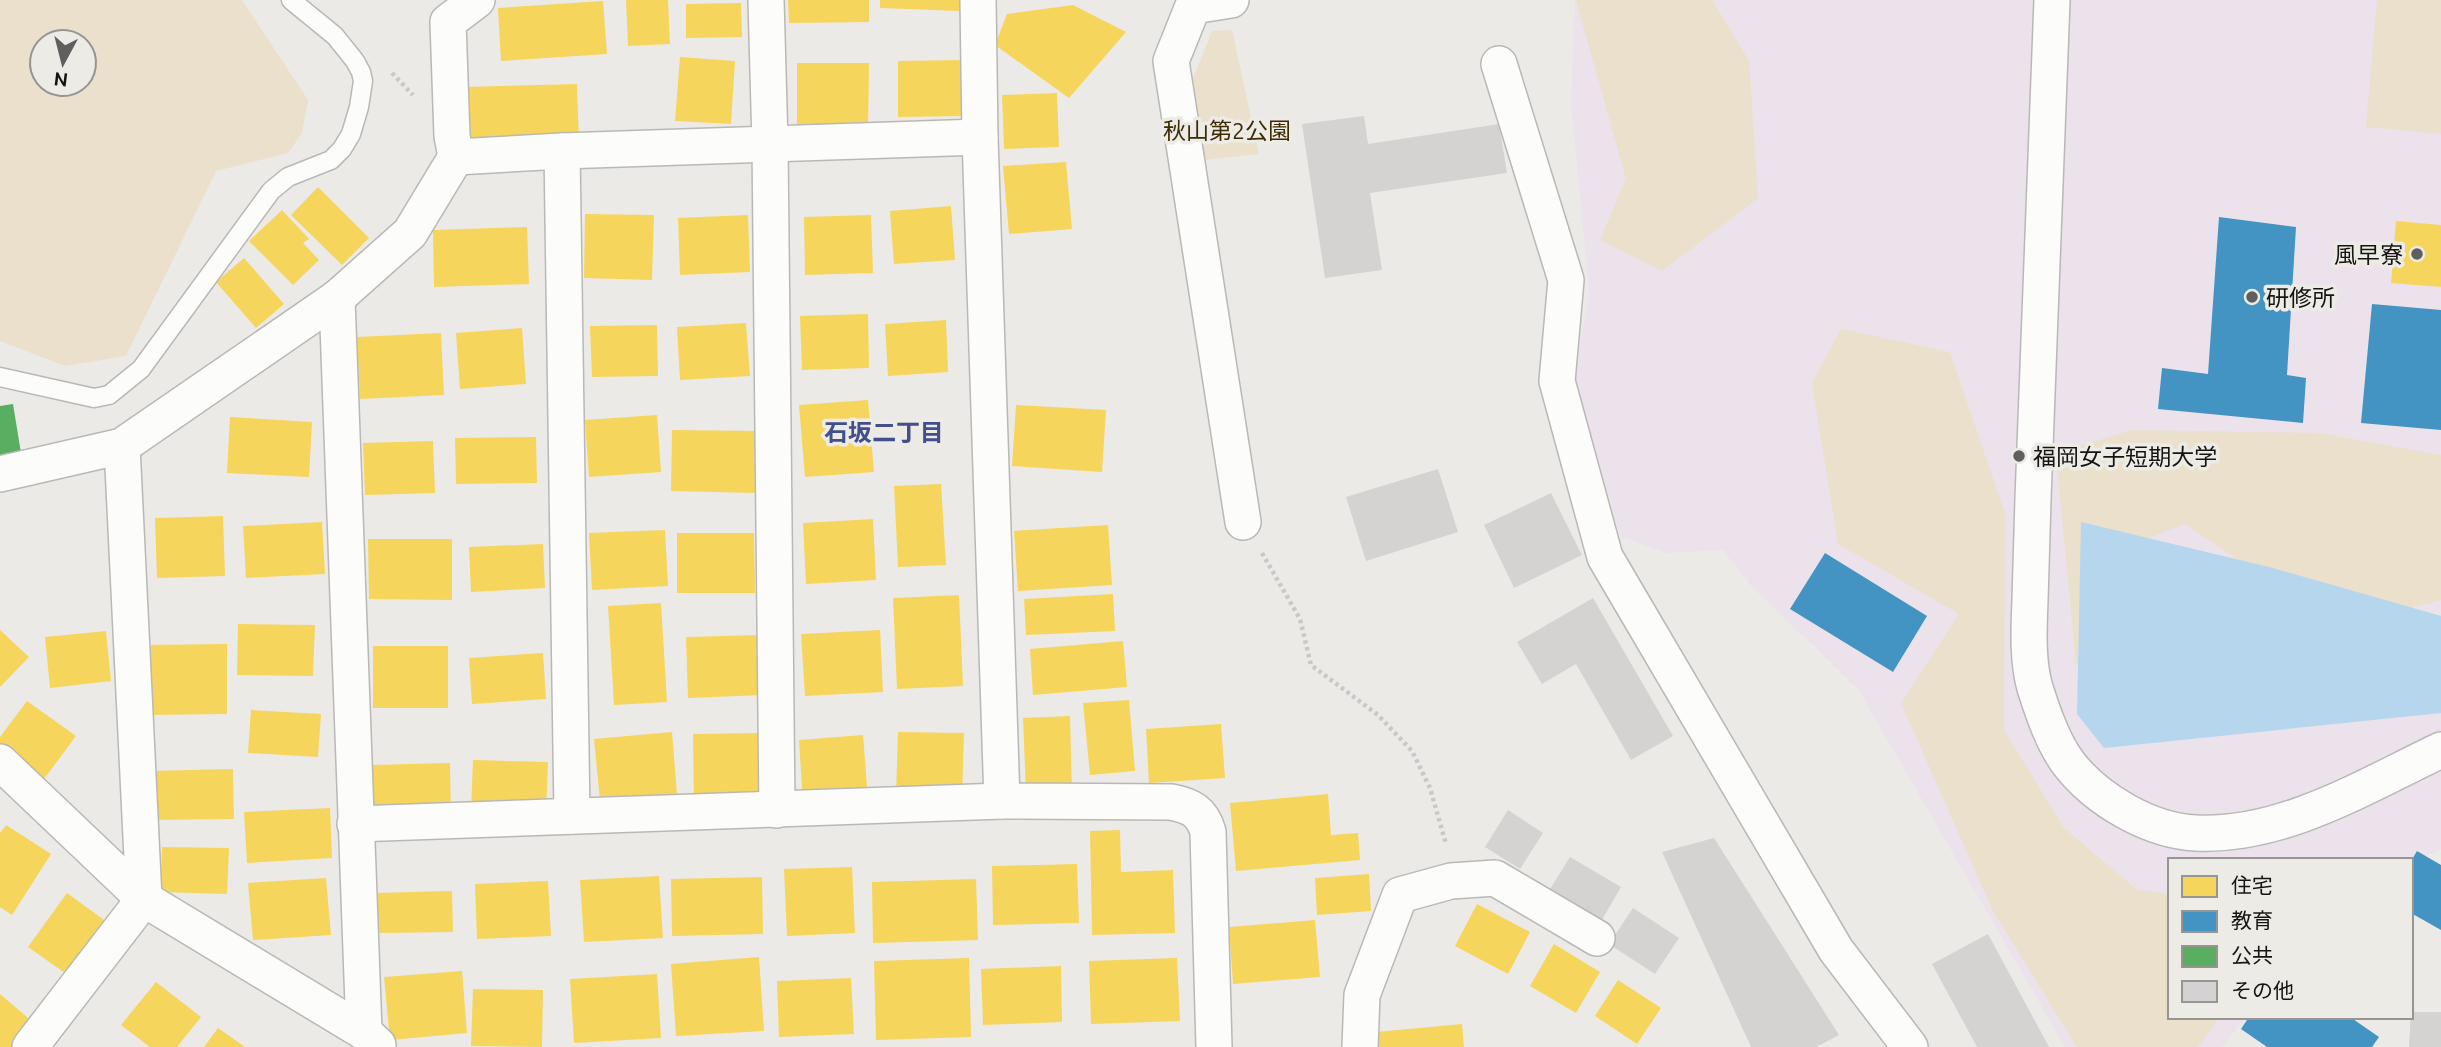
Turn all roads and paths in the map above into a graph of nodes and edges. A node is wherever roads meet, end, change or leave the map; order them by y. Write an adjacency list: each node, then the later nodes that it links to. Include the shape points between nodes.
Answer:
1 (291, 0): 13 (lane, via 335,36 361,72 359,107 342,149 331,160 288,177 271,191 141,369 109,395 94,398)
2 (477, 0): 11 (street, via 448,22)
3 (766, 0): 9 (street)
4 (978, 0): 8 (street)
5 (1231, 0): 16 (street, via 1193,6 1171,61)
6 (2052, 0): 17 (street, via 2029,645 2034,685 2049,727 2068,763 2096,790 2157,827 2195,833 2266,826 2310,811)
7 (1499, 64): 30 (street, via 1566,281 1557,382 1605,558 1836,950)
8 (979, 136): 9 (street); 19 (street)
9 (771, 144): 10 (street); 20 (street)
10 (562, 151): 11 (street); 21 (street)
11 (456, 157): 12 (street, via 410,233)
12 (337, 298): 14 (street); 22 (street)
13 (0, 377)
14 (122, 446): 15 (street); 24 (street)
15 (0, 474)
16 (1244, 522): 23 (path, via 1300,620 1311,665 1378,715 1412,751 1430,788 1451,863)
17 (2441, 751)
18 (0, 762): 24 (street)
19 (1002, 801): 20 (street); 28 (street, via 1171,802 1197,810 1208,832)
20 (777, 810): 21 (street)
21 (572, 816): 22 (street)
22 (355, 824): 26 (street)
23 (1451, 881): 25 (street, via 1495,878); 29 (street, via 1400,895 1362,995)
24 (144, 899): 26 (street); 27 (street)
25 (1597, 938)
26 (372, 1040)
27 (30, 1047)
28 (1214, 1047)
29 (1360, 1047)
30 (1910, 1047)

